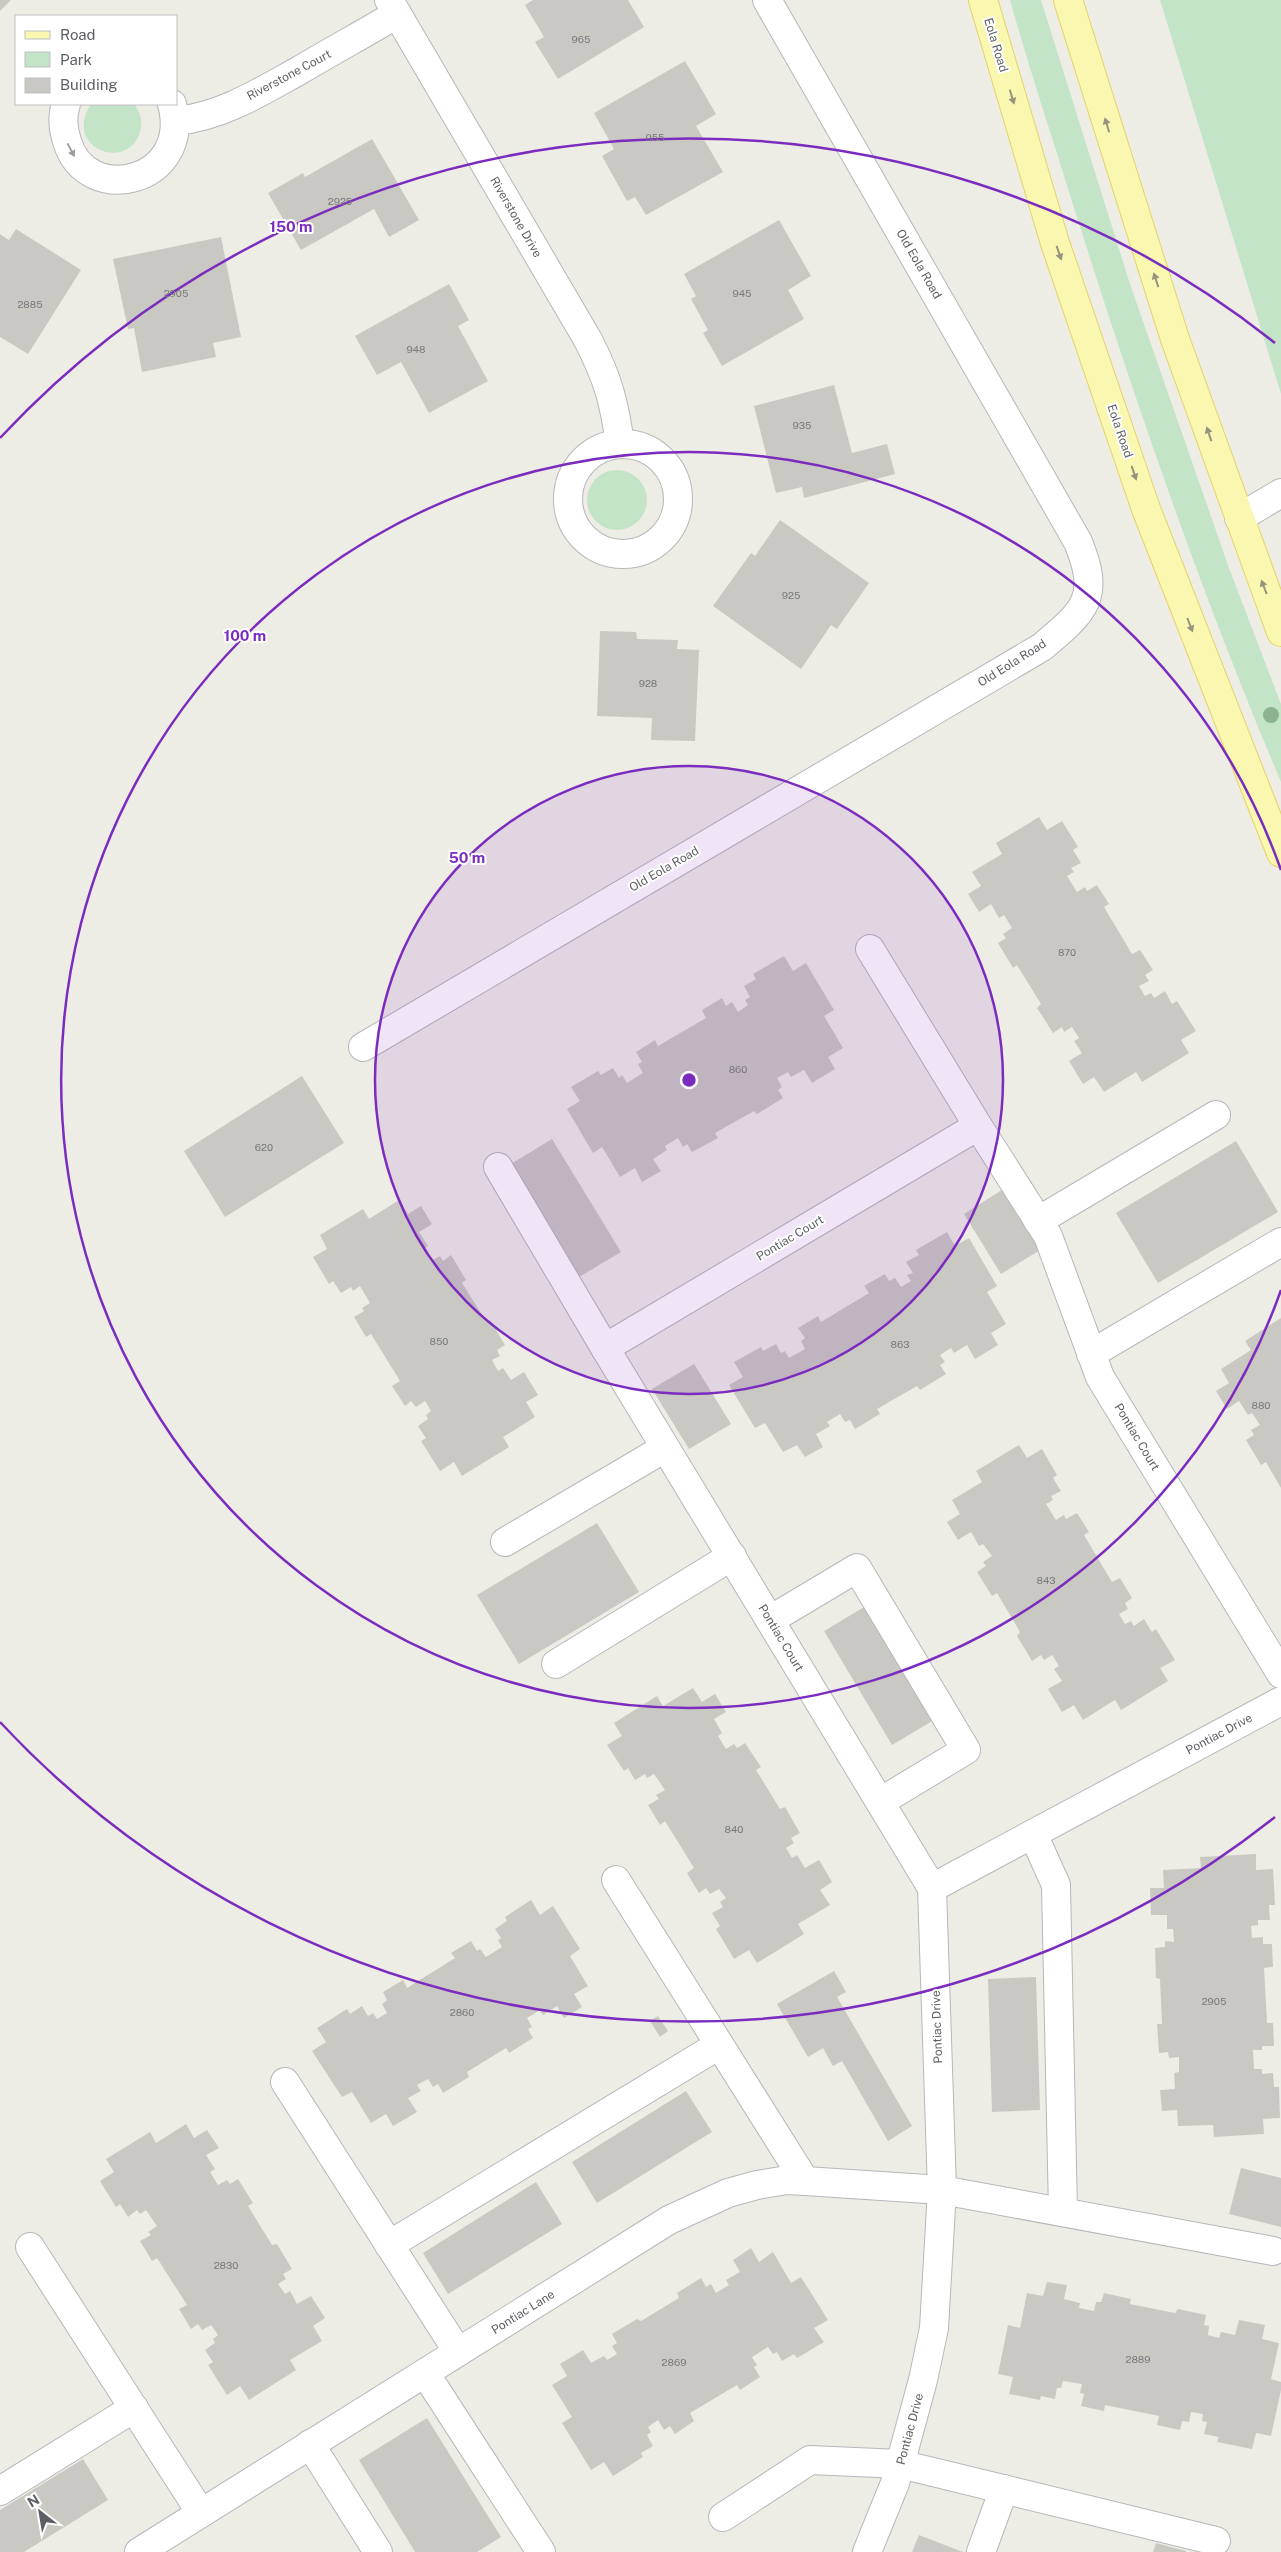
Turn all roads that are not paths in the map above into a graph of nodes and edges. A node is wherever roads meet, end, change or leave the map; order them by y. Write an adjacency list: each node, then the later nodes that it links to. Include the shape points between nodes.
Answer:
1 (767, 0): 13 (street, Old Eola Road, via 1078,542 1088,567 1089,592 1081,611 1042,646)
2 (983, 0): 11 (main road, Eola Road, one-way to 11, via 1055,243 1146,509)
3 (1068, 0): 9 (main road, one-way to 3, via 1175,339)
4 (393, 7): 6 (street, Riverstone Court, via 270,87 194,119); 7 (street, Riverstone Drive, via 588,340 606,376 615,406)
5 (66, 105): 6 (street, Riverstone Court, one-way to 6, via 63,128 70,152 84,168 103,178 134,178 158,166 172,146)
6 (174, 112)
7 (620, 444)
8 (1281, 493): 9 (street)
9 (1239, 518): 10 (main road, one-way to 9)
10 (1281, 632)
11 (1281, 853)
12 (870, 950): 15 (street)
13 (363, 1046)
14 (1216, 1115): 17 (street)
15 (978, 1126): 17 (street, Pontiac Court); 19 (street, Pontiac Court)
16 (498, 1167): 19 (street)
17 (1038, 1221): 20 (street, Pontiac Court, via 1048,1236)
18 (1281, 1242): 20 (street)
19 (605, 1348): 21 (street, Pontiac Court)
20 (1091, 1354): 26 (street, Pontiac Court, via 1100,1377)
21 (665, 1448): 22 (street); 23 (street, Pontiac Court)
22 (505, 1542)
23 (732, 1556): 24 (street, Pontiac Court); 25 (street)
24 (770, 1620): 28 (street, Pontiac Court); 28 (street, via 857,1568 942,1708 966,1750)
25 (556, 1664)
26 (1281, 1674)
27 (1281, 1701): 29 (street, Pontiac Drive)
28 (880, 1802): 31 (street, Pontiac Court)
29 (1033, 1834): 31 (street, Pontiac Drive); 36 (street, via 1056,1886)
30 (616, 1880): 32 (street)
31 (932, 1888): 35 (street, Pontiac Drive)
32 (719, 2045): 34 (street); 37 (street)
33 (285, 2082): 37 (street)
34 (805, 2181): 35 (street, Pontiac Lane); 40 (street, Pontiac Lane, via 757,2185 699,2205 669,2220)
35 (942, 2190): 36 (street, Pontiac Lane); 44 (street, Pontiac Drive, via 934,2328)
36 (1063, 2212): 39 (street, Pontiac Lane)
37 (389, 2245): 40 (street)
38 (30, 2246): 42 (street)
39 (1273, 2251)
40 (458, 2352): 41 (street, Pontiac Lane)
41 (425, 2373): 43 (street, Pontiac Lane); 52 (street)
42 (134, 2408): 46 (street); 47 (street)
43 (310, 2444): 47 (street, Pontiac Lane); 51 (street)
44 (900, 2464): 45 (street); 48 (street, via 810,2460); 53 (street, Pontiac Drive)
45 (1004, 2489): 49 (street); 54 (street)
46 (0, 2491)
47 (201, 2513): 50 (street, Pontiac Lane)
48 (723, 2516)
49 (1216, 2541)
50 (138, 2552)
51 (378, 2552)
52 (541, 2552)
53 (868, 2552)
54 (982, 2552)

